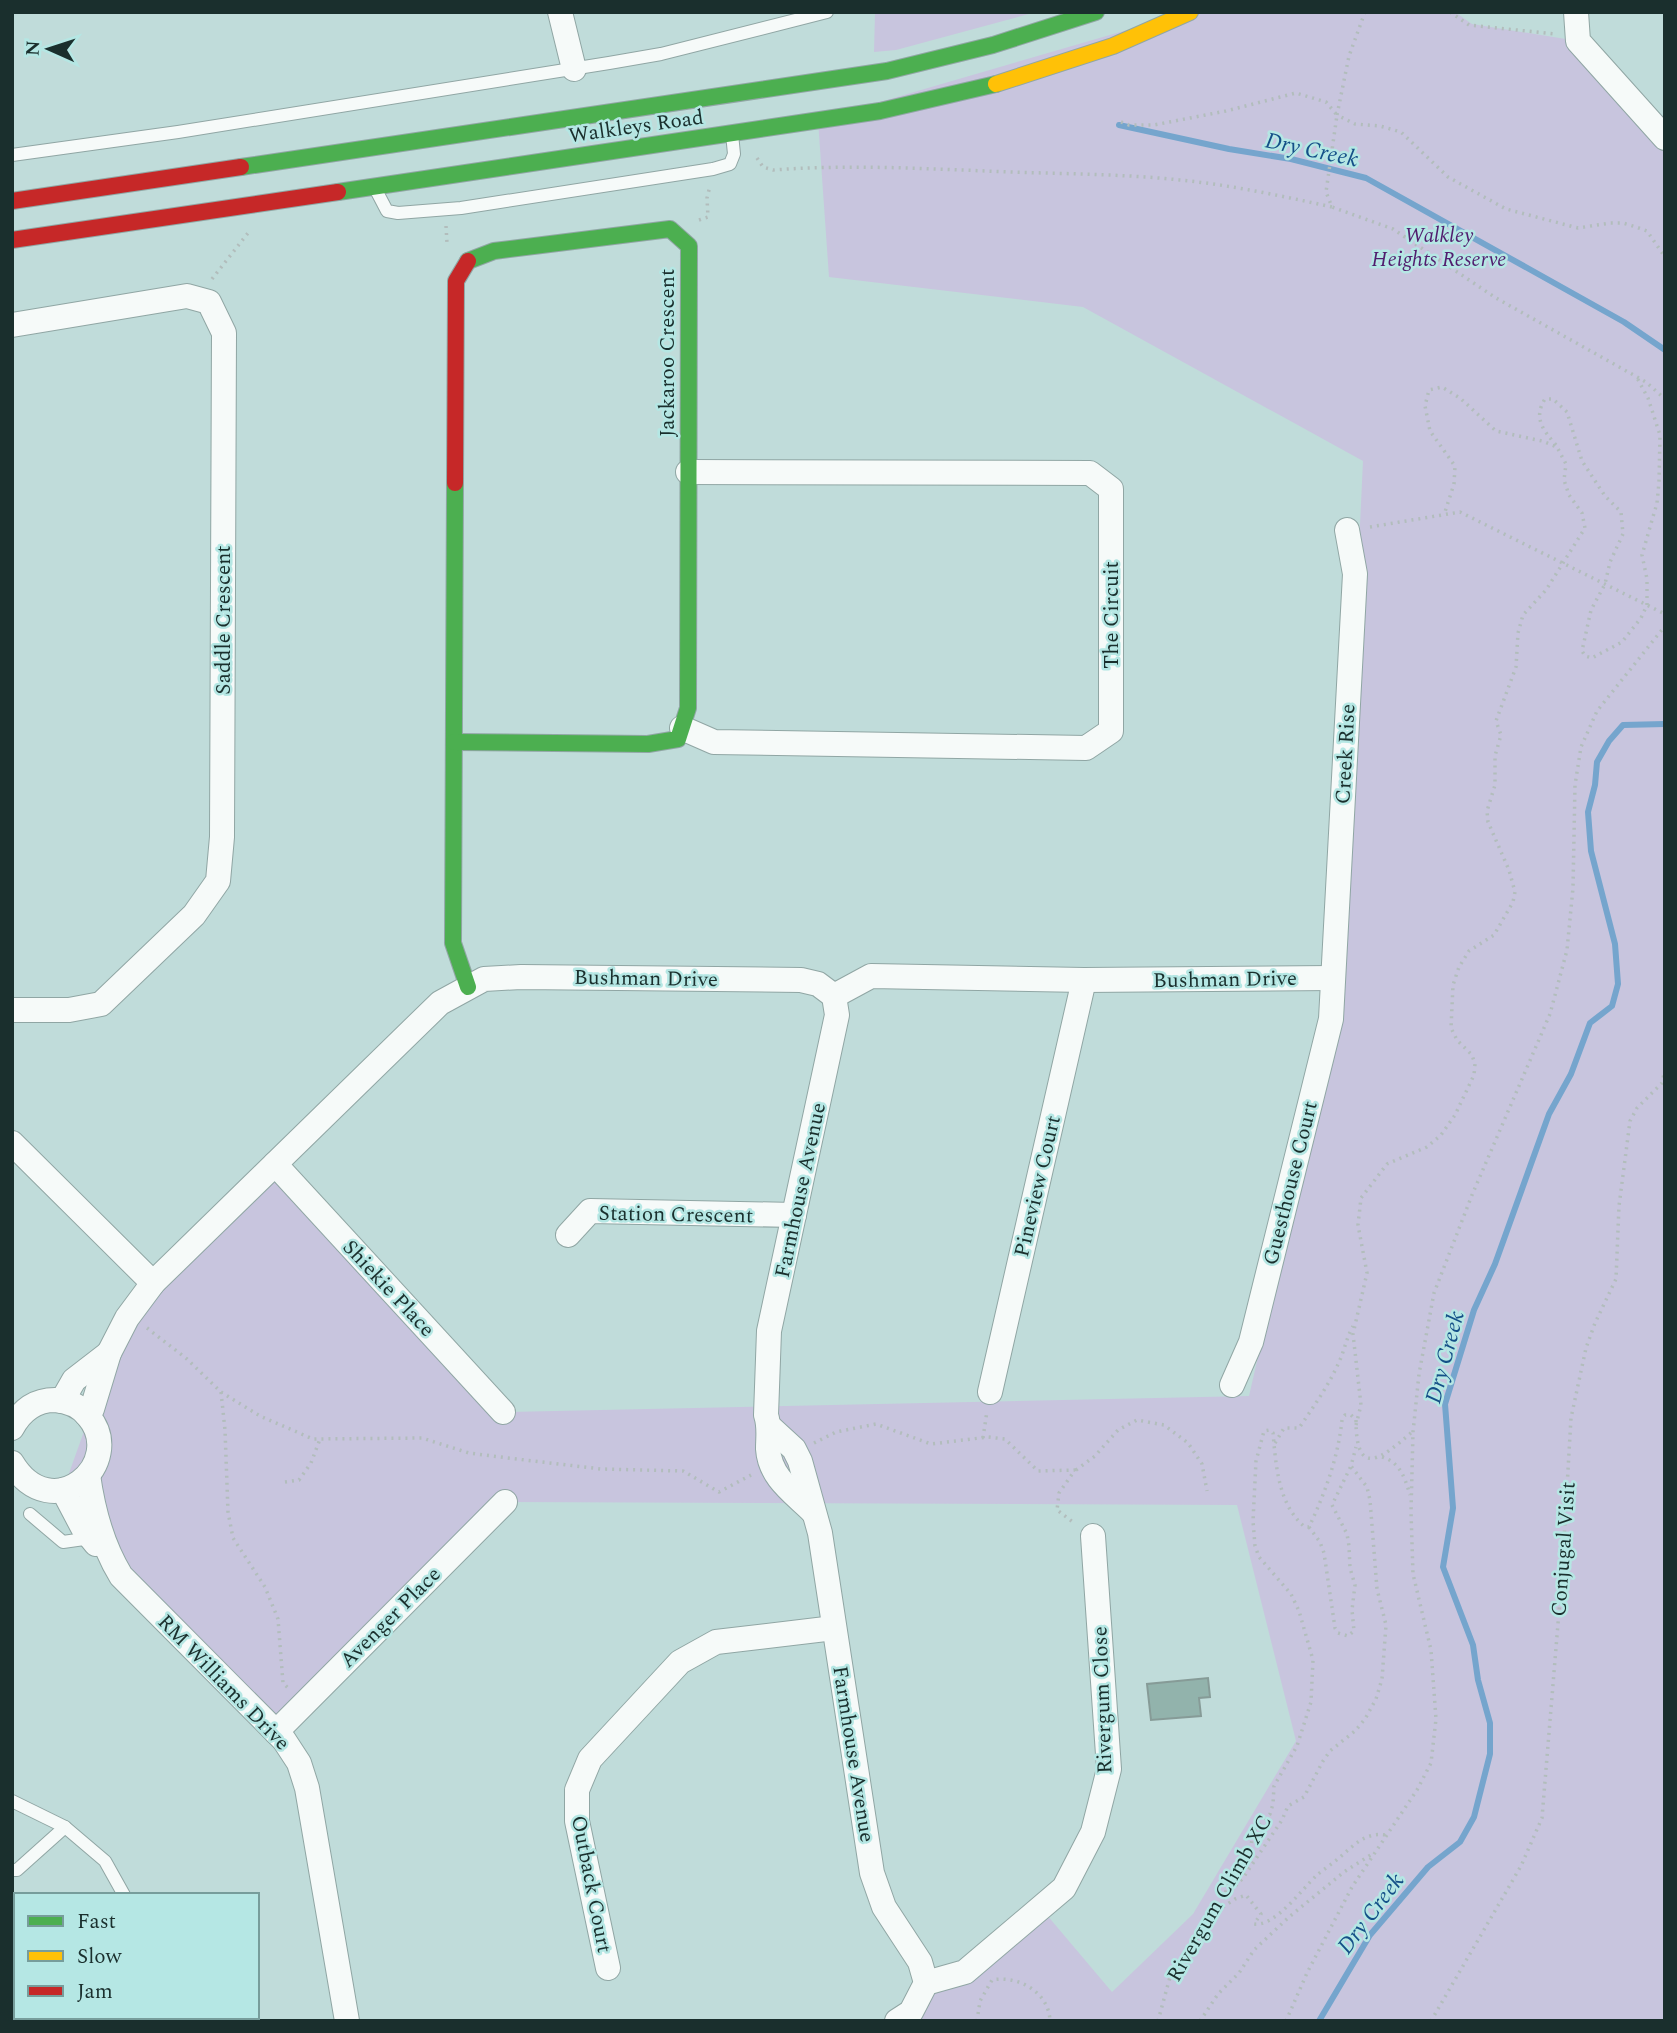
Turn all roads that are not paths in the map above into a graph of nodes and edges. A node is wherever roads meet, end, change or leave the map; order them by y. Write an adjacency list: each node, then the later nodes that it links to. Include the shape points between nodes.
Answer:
1 (560, 12): 6 (street)
2 (827, 12): 6 (lane, via 661,54)
3 (1096, 12): 11 (main road, Walkleys Road, via 1037,33 887,71)
4 (1190, 12): 7 (main road, Walkleys Road, via 1107,49 998,85 880,111)
5 (1577, 24): 8 (street, via 1578,41)
6 (574, 69): 9 (lane)
7 (732, 133): 10 (main road, Walkleys Road); 10 (lane, via 730,164 716,168 445,209 387,211)
8 (1665, 138)
9 (12, 155)
10 (375, 186): 13 (main road, Walkleys Road)
11 (12, 201)
12 (12, 228): 13 (lane, Walkleys Road)
13 (76, 231): 14 (main road, Walkleys Road)
14 (12, 240)
15 (12, 325): 24 (street, Saddle Crescent, via 187,296 209,302 224,333 222,838 218,881 194,915 101,1004 69,1010)
16 (688, 472): 18 (main road, Jackaroo Crescent, via 688,708); 18 (street, The Circuit, via 1090,473 1111,489 1111,731 1086,748 714,742); 19 (main road, Jackaroo Crescent, via 689,246 670,229 470,258 456,281)
17 (1347, 530): 20 (street, Creek Rise, via 1355,574)
18 (682, 728): 19 (main road, via 678,739 648,744)
19 (454, 742): 22 (main road, via 453,943)
20 (1333, 978): 21 (street, Bushman Drive); 31 (street, Guesthouse Court, via 1331,1019 1251,1342)
21 (1084, 980): 23 (street, Bushman Drive, via 871,976); 32 (street, Pineview Court)
22 (468, 986): 23 (street, Bushman Drive, via 484,979 521,977 801,980 818,984); 26 (street, Bushman Drive, via 440,1003)
23 (834, 996): 27 (street, Farmhouse Avenue, via 837,1015)
24 (12, 1010)
25 (12, 1143): 29 (street)
26 (275, 1164): 29 (street, Bushman Drive); 34 (street, Shiekie Place)
27 (794, 1215): 28 (street, Station Crescent, via 590,1211); 37 (street, Farmhouse Avenue, via 769,1331 766,1415)
28 (568, 1235)
29 (153, 1283): 30 (street, Bushman Drive)
30 (109, 1353): 33 (street, Bushman Drive, via 74,1380); 35 (street, Bushman Drive)
31 (1232, 1385)
32 (990, 1392)
33 (62, 1401): 35 (street); 36 (street, via 33,1405)
34 (503, 1412)
35 (87, 1415): 39 (street, via 94,1424 99,1448)
36 (12, 1427)
37 (770, 1427): 42 (street, Farmhouse Avenue, via 796,1452); 42 (street, Farmhouse Avenue, via 768,1448 775,1474)
38 (12, 1463): 40 (street, via 28,1483)
39 (88, 1475): 40 (street); 46 (street, RM Williams Drive, via 96,1521)
40 (63, 1490): 45 (street, RM Williams Drive)
41 (505, 1502): 48 (street, Avenger Place)
42 (814, 1512): 47 (street, Farmhouse Avenue)
43 (30, 1514): 45 (lane, via 63,1542)
44 (1093, 1536): 54 (street, Rivergum Close, via 1109,1769 1093,1832 1064,1888 965,1972)
45 (91, 1538): 46 (street, RM Williams Drive)
46 (113, 1562): 48 (street, RM Williams Drive, via 121,1576)
47 (834, 1628): 53 (street, Outback Court, via 716,1642 680,1662 590,1759 577,1790 578,1821); 54 (street, Farmhouse Avenue, via 872,1873 884,1907 920,1962)
48 (276, 1732): 55 (street, RM Williams Drive, via 299,1763 307,1788)
49 (12, 1801): 50 (lane)
50 (65, 1827): 51 (lane); 52 (lane, via 105,1861)
51 (12, 1870)
52 (123, 1893)
53 (608, 1968)
54 (926, 1983): 56 (street, via 911,2012)
55 (347, 2021)
56 (897, 2021)

